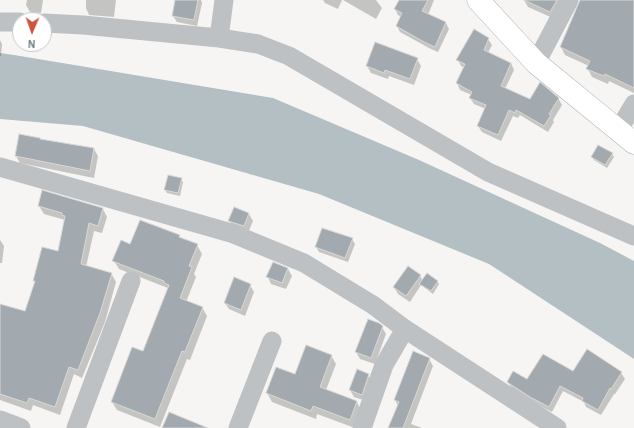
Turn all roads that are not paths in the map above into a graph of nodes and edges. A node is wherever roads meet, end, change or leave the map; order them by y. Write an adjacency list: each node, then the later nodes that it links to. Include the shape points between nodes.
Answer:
1 (224, 0): 7 (street)
2 (478, 0): 8 (street)
3 (569, 0): 8 (street)
4 (0, 22): 5 (street)
5 (12, 22)
6 (52, 23): 7 (street)
7 (219, 38): 12 (street, via 258,44 289,56 488,172)
8 (536, 63): 10 (street)
9 (634, 104): 10 (street)
10 (626, 137)
11 (0, 167): 14 (street, via 231,233 304,263 373,305)
12 (634, 236)
13 (131, 281): 19 (street)
14 (405, 329): 17 (street, via 384,366); 21 (street)
15 (272, 341): 20 (street)
16 (0, 420): 18 (street)
17 (365, 423)
18 (21, 428)
19 (76, 428)
20 (238, 428)
21 (557, 428)

